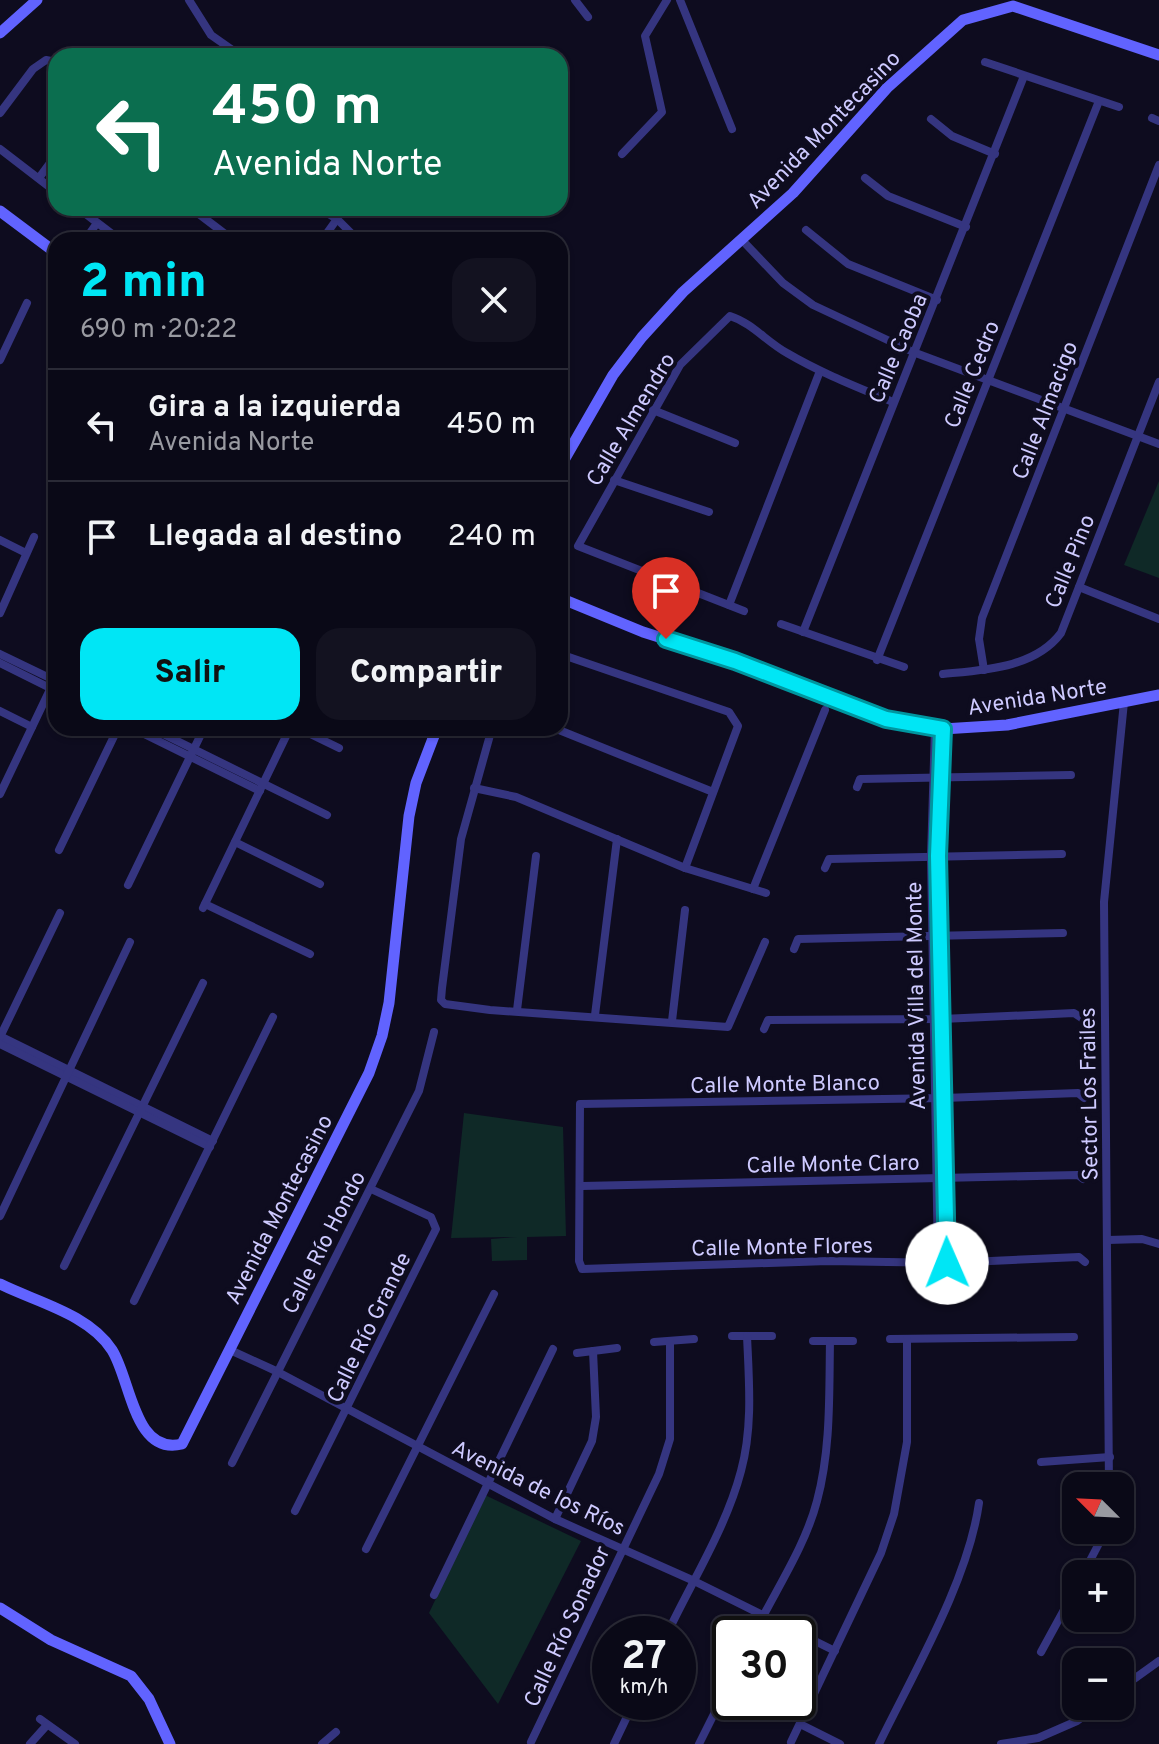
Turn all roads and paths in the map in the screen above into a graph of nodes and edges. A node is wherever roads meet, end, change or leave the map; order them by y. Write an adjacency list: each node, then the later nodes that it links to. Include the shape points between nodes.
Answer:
1 (189, 0): 8 (street, via 211,35)
2 (575, 0): 6 (street)
3 (667, 0): 19 (street, via 645,36 662,112)
4 (680, 0): 17 (street)
5 (33, 1): 7 (street)
6 (588, 17)
7 (0, 33)
8 (230, 48)
9 (1159, 55): 39 (street, Avenida Montecasino, via 1013,6 963,20 887,88 793,193)
10 (48, 60): 15 (street, via 37,65)
11 (985, 62): 12 (street)
12 (1024, 76): 13 (street); 20 (street, Calle Caoba)
13 (1099, 101): 14 (street); 46 (street, Calle Cedro)
14 (1119, 107)
15 (0, 113)
16 (931, 119): 20 (street, via 952,136)
17 (732, 129)
18 (0, 149): 23 (street)
19 (622, 154)
20 (995, 154): 32 (street, Calle Caoba)
21 (1159, 165): 49 (street, Calle Almacigo)
22 (48, 166): 23 (street)
23 (39, 178): 25 (street)
24 (865, 178): 32 (street, via 888,196)
25 (48, 185)
26 (0, 211): 40 (street)
27 (88, 216): 31 (street)
28 (202, 216): 36 (street)
29 (332, 216): 30 (street)
30 (337, 219): 37 (street); 38 (street)
31 (97, 223): 34 (street); 35 (street)
32 (966, 227): 41 (street, Calle Caoba)
33 (806, 230): 41 (street, via 848,264)
34 (91, 232)
35 (109, 232)
36 (222, 232)
37 (328, 232)
38 (350, 232)
39 (741, 239): 43 (street, via 783,283 813,305); 54 (street, Avenida Montecasino, via 642,337 613,375)
40 (48, 247)
41 (937, 300): 43 (street, Calle Caoba)
42 (27, 303): 44 (street)
43 (913, 352): 46 (street); 48 (street, Calle Caoba)
44 (0, 360)
45 (820, 371): 48 (street, Calle Almendro); 50 (street, Calle Almendro, via 730,316 680,365); 62 (street)
46 (988, 379): 49 (street); 70 (street, Calle Cedro)
47 (1159, 382): 51 (street, Calle Pino)
48 (893, 402): 67 (street, Calle Caoba)
49 (1064, 408): 51 (street); 73 (street, Calle Almacigo, via 982,618)
50 (653, 410): 52 (street); 55 (street, Calle Almendro)
51 (1138, 436): 53 (street); 60 (street, Calle Pino)
52 (735, 443)
53 (1159, 444)
54 (568, 453)
55 (614, 480): 56 (street); 62 (street, Calle Almendro, via 578,546)
56 (709, 512)
57 (34, 537): 59 (street)
58 (0, 540): 59 (street)
59 (26, 553): 64 (street)
60 (1079, 587): 65 (street); 73 (street, Calle Pino, via 1050,647 1037,656)
61 (568, 601): 83 (street, Avenida Norte, via 875,715)
62 (729, 605): 63 (street)
63 (744, 611)
64 (0, 613)
65 (1159, 619)
66 (781, 624): 67 (street)
67 (803, 632): 70 (street)
68 (0, 654): 75 (street)
69 (568, 657): 101 (street, via 734,715 738,726)
70 (877, 660): 72 (street)
71 (0, 663): 76 (street)
72 (904, 667)
73 (984, 670): 74 (street, Calle Pino)
74 (943, 674)
75 (48, 680)
76 (48, 681)
77 (1159, 695): 79 (street, Avenida Norte)
78 (48, 697): 82 (street)
79 (1124, 702): 83 (street, Avenida Norte, via 1007,725); 144 (street, Sector Los Frailes, via 1104,902)
80 (825, 710): 113 (street)
81 (0, 711): 82 (street)
82 (32, 727): 100 (street)
83 (939, 728): 96 (street, Avenida Villa del Monte)
84 (568, 734): 101 (street)
85 (114, 736): 105 (street)
86 (151, 736): 94 (street)
87 (164, 736): 94 (street)
88 (200, 736): 94 (street)
89 (286, 736): 97 (street)
90 (314, 736): 93 (street)
91 (434, 736): 166 (street, Avenida Montecasino, via 409,816 382,1036 369,1073)
92 (490, 736): 99 (street)
93 (339, 748)
94 (192, 753): 97 (street); 112 (street)
95 (1071, 775): 96 (street)
96 (936, 777): 98 (street, via 860,779); 108 (street, Avenida Villa del Monte)
97 (262, 787): 102 (street); 104 (street)
98 (857, 787)
99 (474, 788): 103 (street, via 537,805); 124 (street, via 461,839 441,1000 451,1006)
100 (1, 790)
101 (713, 792): 109 (street)
102 (327, 815)
103 (617, 839): 109 (street); 125 (street)
104 (235, 842): 111 (street); 122 (street, via 204,906)
105 (59, 850)
106 (1062, 854): 108 (street)
107 (536, 856): 124 (street)
108 (934, 856): 110 (street, via 829,859); 118 (street, Avenida Villa del Monte)
109 (685, 868): 113 (street)
110 (825, 868)
111 (320, 884)
112 (128, 885)
113 (753, 889): 114 (street)
114 (766, 893)
115 (685, 910): 129 (street)
116 (60, 913): 132 (street)
117 (1063, 933): 118 (street)
118 (936, 936): 121 (street, via 798,939); 127 (street, Avenida Villa del Monte)
119 (130, 942): 134 (street)
120 (765, 942): 129 (street, via 728,1027)
121 (794, 949)
122 (310, 954)
123 (203, 983): 137 (street)
124 (517, 1010): 125 (street)
125 (595, 1015): 129 (street)
126 (273, 1017): 138 (street)
127 (938, 1019): 128 (street, via 1074,1013); 130 (street, via 768,1020); 135 (street, Avenida Villa del Monte)
128 (1083, 1019)
129 (672, 1021)
130 (764, 1029)
131 (434, 1032): 142 (street, Calle Río Hondo, via 419,1091)
132 (0, 1037): 134 (street)
133 (0, 1044): 134 (street)
134 (69, 1074): 137 (street); 143 (street)
135 (940, 1098): 136 (street, Calle Monte Blanco, via 1078,1093); 140 (street, Avenida Villa del Monte); 141 (street, Calle Monte Blanco, via 580,1104)
136 (1084, 1098)
137 (140, 1109): 138 (street); 148 (street)
138 (211, 1144): 151 (street)
139 (1083, 1179): 140 (street, Calle Monte Claro, via 1078,1175)
140 (941, 1180): 141 (street, Calle Monte Claro); 147 (street, Avenida Villa del Monte)
141 (582, 1186): 147 (street, Calle Monte Flores, via 582,1269)
142 (371, 1189): 169 (street, Calle Río Hondo); 170 (street, Calle Río Grande, via 431,1217 436,1229)
143 (0, 1216)
144 (1108, 1240): 145 (street); 172 (street, Sector Los Frailes)
145 (1159, 1244)
146 (1085, 1262): 147 (street, Calle Monte Flores, via 1079,1257)
147 (943, 1263)
148 (64, 1266)
149 (0, 1284): 166 (street, Avenida Montecasino, via 96,1332 116,1356 155,1443 182,1444)
150 (494, 1294): 171 (street)
151 (134, 1301)
152 (732, 1336): 153 (street)
153 (747, 1336): 154 (street); 182 (street, via 749,1400 742,1470)
154 (772, 1336)
155 (1074, 1337): 158 (street)
156 (694, 1339): 159 (street)
157 (890, 1339): 158 (street)
158 (907, 1339): 188 (street, via 907,1442 894,1514)
159 (670, 1341): 163 (street); 180 (street, Calle Río Sonador, via 670,1439)
160 (813, 1341): 161 (street)
161 (830, 1341): 162 (street); 186 (street, via 830,1424 817,1502)
162 (853, 1341)
163 (654, 1342)
164 (617, 1348): 167 (street)
165 (553, 1349): 176 (street)
166 (230, 1350): 169 (street, Avenida de los Ríos)
167 (593, 1351): 168 (street); 179 (street, via 592,1441)
168 (577, 1353)
169 (276, 1371): 170 (street, Avenida de los Ríos); 174 (street, Calle Río Hondo)
170 (347, 1409): 171 (street, Avenida de los Ríos); 178 (street, Calle Río Grande)
171 (417, 1448): 176 (street, Avenida de los Ríos); 181 (street)
172 (1110, 1457): 173 (street); 175 (street, Sector Los Frailes)
173 (1041, 1462)
174 (232, 1463)
175 (1109, 1472)
176 (486, 1484): 179 (street, Avenida de los Ríos); 183 (street)
177 (979, 1503): 206 (street, via 954,1587)
178 (295, 1511)
179 (555, 1519): 180 (street, Avenida de los Ríos)
180 (623, 1548): 182 (street, Avenida de los Ríos); 197 (street, Calle Río Sonador)
181 (366, 1549)
182 (692, 1580): 186 (street, Avenida de los Ríos); 187 (street)
183 (434, 1595)
184 (0, 1608): 201 (street, via 51,1640 131,1676 149,1699)
185 (1062, 1614): 189 (street)
186 (763, 1615): 188 (street, Avenida de los Ríos)
187 (675, 1616)
188 (835, 1651): 195 (street)
189 (1041, 1652)
190 (1159, 1661): 191 (street)
191 (1134, 1679)
192 (712, 1718): 204 (street)
193 (625, 1720): 203 (street)
194 (1078, 1720): 207 (street, via 1038,1738)
195 (800, 1724): 198 (street); 205 (street)
196 (336, 1732): 202 (street)
197 (531, 1742)
198 (791, 1742)
199 (30, 1744): 200 (street, via 44,1722)
200 (75, 1744)
201 (170, 1744)
202 (322, 1744)
203 (614, 1744)
204 (699, 1744)
205 (840, 1744)
206 (879, 1744)
207 (1001, 1744)

